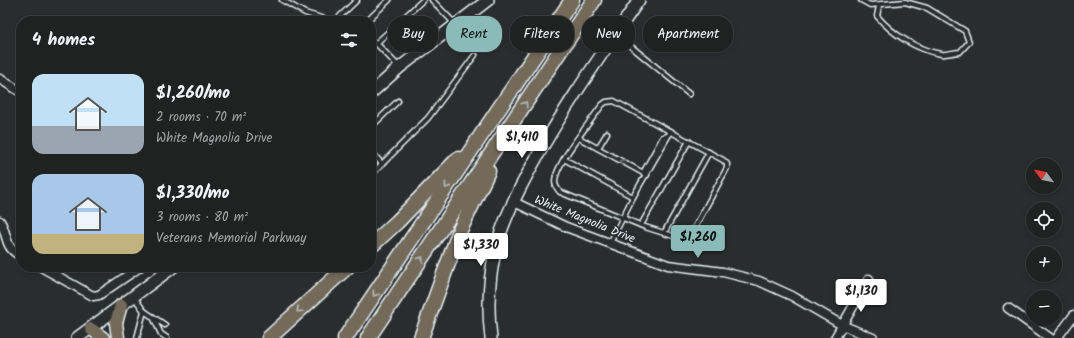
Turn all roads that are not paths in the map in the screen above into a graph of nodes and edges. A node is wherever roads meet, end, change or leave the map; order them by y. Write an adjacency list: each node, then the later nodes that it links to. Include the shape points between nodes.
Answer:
1 (282, 0): 12 (lane)
2 (357, 0): 13 (lane)
3 (389, 0): 14 (lane)
4 (423, 0): 19 (lane)
5 (432, 0): 15 (lane)
6 (488, 0): 16 (street)
7 (572, 0): 29 (highway)
8 (594, 0): 33 (highway, one-way to 8)
9 (638, 0): 17 (street)
10 (861, 0): 11 (lane)
11 (879, 6): 11 (lane, via 905,2 926,8 965,31 969,42 960,52 943,54 925,49 887,28 877,16)
12 (315, 16)
13 (340, 16)
14 (372, 16)
15 (447, 16)
16 (467, 16)
17 (628, 16)
18 (446, 32): 23 (street)
19 (376, 43): 23 (lane)
20 (635, 50): 27 (lane)
21 (604, 52): 44 (street, via 552,129)
22 (474, 55): 40 (lane, via 428,118)
23 (399, 68): 26 (street)
24 (0, 80): 25 (street)
25 (16, 89)
26 (376, 89)
27 (689, 94)
28 (398, 102): 30 (lane)
29 (492, 119): 49 (highway, via 458,159); 72 (highway, one-way to 72)
30 (376, 122)
31 (671, 131): 34 (lane, via 621,104 610,101 602,105); 35 (lane); 42 (lane)
32 (607, 133): 36 (lane)
33 (503, 136): 73 (highway, one-way to 33); 74 (highway, via 460,230)
34 (579, 138): 36 (lane); 39 (lane)
35 (690, 141): 37 (lane); 47 (lane)
36 (598, 148): 42 (lane, one-way to 36)
37 (709, 152): 48 (lane); 48 (lane, via 723,160 727,168 689,238 686,240)
38 (376, 157): 40 (lane)
39 (564, 159): 43 (lane); 45 (lane, via 555,181 560,192)
40 (382, 164): 41 (lane)
41 (376, 170)
42 (645, 174): 43 (lane)
43 (633, 197): 45 (lane)
44 (512, 201): 50 (street, White Magnolia Drive, via 566,227); 75 (street, via 498,241 492,272 489,309)
45 (622, 218): 47 (lane); 50 (lane)
46 (0, 221): 51 (street, via 9,247)
47 (642, 225): 48 (lane)
48 (664, 233)
49 (376, 241)
50 (610, 243): 64 (street, White Magnolia Drive, via 668,265 723,272 759,281 792,296)
51 (16, 254)
52 (50, 272): 53 (street, via 93,296 99,295)
53 (133, 272)
54 (166, 272): 57 (street)
55 (342, 272): 71 (highway, one-way to 71)
56 (869, 279): 64 (street)
57 (134, 296): 58 (street); 60 (lane)
58 (121, 305): 65 (street); 68 (main road, via 116,323)
59 (1008, 308): 78 (street)
60 (144, 311): 62 (lane); 69 (lane)
61 (1074, 315): 79 (street)
62 (153, 317): 63 (lane); 70 (lane, via 161,334)
63 (165, 325)
64 (842, 325): 76 (street); 77 (street, White Magnolia Drive)
65 (91, 329): 66 (street); 67 (main road)
66 (78, 338)
67 (103, 338)
68 (118, 338)
69 (137, 338)
70 (167, 338)
71 (269, 338)
72 (345, 338)
73 (368, 338)
74 (422, 338)
75 (491, 338)
76 (835, 338)
77 (873, 338)
78 (1050, 338)
79 (1057, 338)

